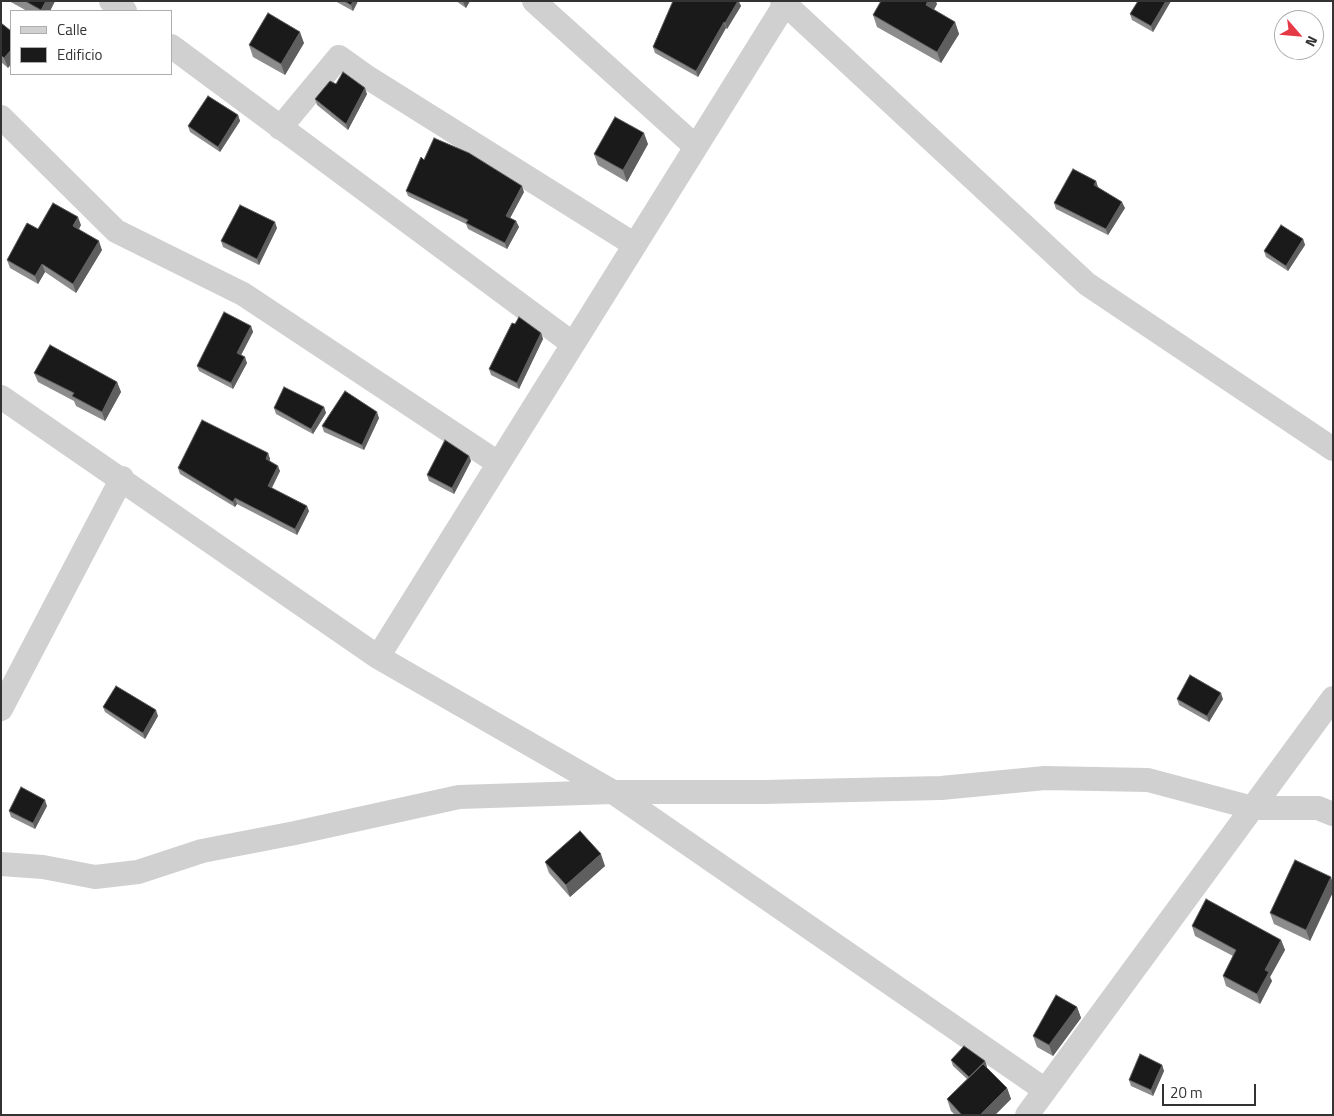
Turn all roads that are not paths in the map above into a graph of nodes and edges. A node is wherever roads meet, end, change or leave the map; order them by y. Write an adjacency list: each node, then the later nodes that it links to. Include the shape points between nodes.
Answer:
1 (111, 1): 4 (street)
2 (534, 1): 8 (street)
3 (785, 2): 8 (street); 12 (street, via 1087,284)
4 (124, 10)
5 (172, 47): 7 (street)
6 (1, 116): 13 (street, via 116,231 243,294)
7 (280, 128): 9 (street, via 339,57 367,78); 10 (street)
8 (696, 147): 9 (street)
9 (635, 245): 10 (street)
10 (573, 344): 13 (street)
11 (1, 397): 14 (street)
12 (1333, 449)
13 (498, 463): 15 (street)
14 (122, 478): 15 (street); 17 (street)
15 (378, 656): 18 (street)
16 (1333, 698): 19 (street)
17 (1, 709)
18 (613, 792): 19 (street, via 941,788 1045,778 1148,780); 21 (street, via 459,797 202,851 138,872 95,878 43,867); 22 (street)
19 (1253, 808): 20 (street, via 1318,808); 22 (street)
20 (1333, 814)
21 (1, 864)
22 (1045, 1090): 23 (street)
23 (1027, 1115)

